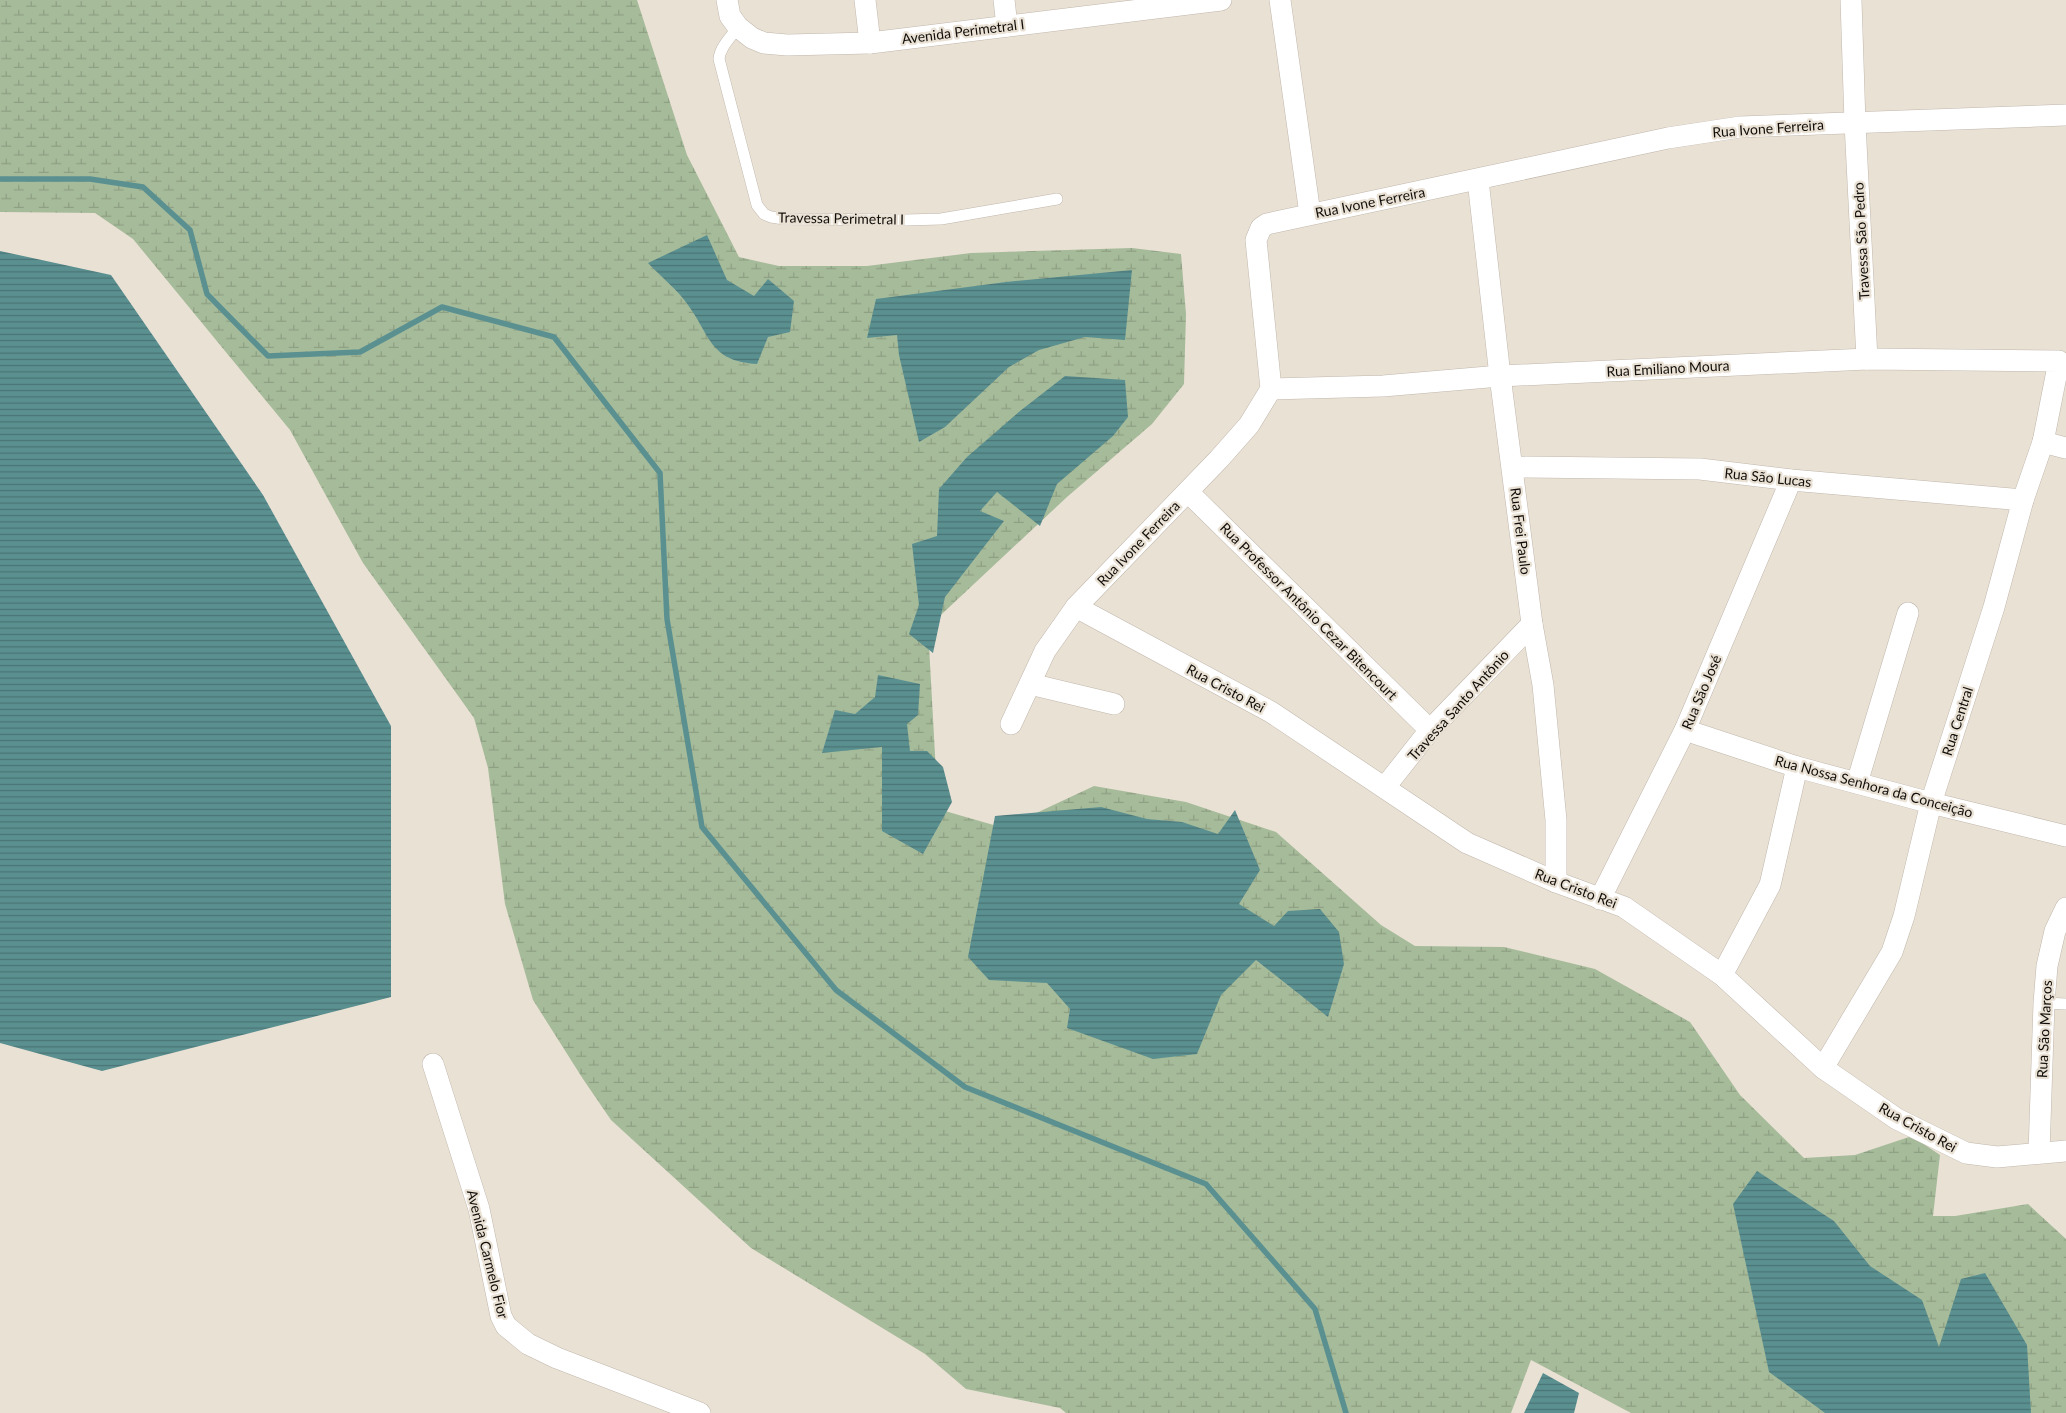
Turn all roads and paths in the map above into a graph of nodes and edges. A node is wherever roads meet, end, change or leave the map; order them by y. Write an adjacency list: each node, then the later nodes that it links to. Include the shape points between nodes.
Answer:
1 (865, 0): 10 (street)
2 (1004, 0): 8 (street)
3 (1221, 0): 7 (street, Avenida Perimetral I)
4 (1280, 0): 15 (street)
5 (1850, 0): 12 (street, Travessa São Pedro)
6 (728, 3): 9 (street, via 730,16)
7 (1140, 5): 8 (street, Avenida Perimetral I)
8 (1007, 26): 10 (street, Avenida Perimetral I)
9 (738, 27): 10 (street, Avenida Perimetral I, via 764,43); 14 (lane, Travessa Perimetral I, via 725,43 719,59 757,205 764,214 784,219 941,219)
10 (870, 43)
11 (2066, 115): 12 (street, Rua Ivone Ferreira)
12 (1855, 123): 13 (street, Rua Ivone Ferreira, via 1710,131); 16 (street, Travessa São Pedro)
13 (1478, 180): 15 (street, Rua Ivone Ferreira); 18 (street, Rua Frei Paulo)
14 (1057, 199)
15 (1310, 214): 19 (street, Rua Ivone Ferreira, via 1267,224 1258,234 1257,260)
16 (1867, 359): 17 (street, Rua Emiliano Moura); 18 (street, Rua Emiliano Moura)
17 (2062, 361): 20 (street, Rua Central)
18 (1500, 376): 19 (street, Rua Emiliano Moura, via 1383,386); 22 (street, Rua Frei Paulo)
19 (1271, 388): 24 (street, Rua Ivone Ferreira, via 1249,425)
20 (2043, 442): 21 (street); 25 (street, Rua Central)
21 (2066, 448)
22 (1513, 468): 23 (street, Rua São Lucas, via 1700,469); 28 (street, Rua Frei Paulo)
23 (1791, 480): 25 (street, Rua São Lucas); 33 (street, Rua São José)
24 (1188, 492): 26 (street, Rua Ivone Ferreira); 32 (street, Rua Professor Antônio Cezar Bitencourt)
25 (2023, 500): 37 (street, Rua Central, via 1994,607)
26 (1076, 607): 29 (street, Rua Ivone Ferreira, via 1045,652); 36 (street, Rua Cristo Rei, via 1271,712)
27 (1908, 613): 35 (street)
28 (1532, 624): 32 (street, Travessa Santo Antônio); 39 (street, Rua Frei Paulo, via 1543,685 1556,820)
29 (1030, 684): 30 (street); 31 (street, Rua Ivone Ferreira)
30 (1114, 704)
31 (1011, 724)
32 (1430, 730): 36 (street, Travessa Santo Antônio)
33 (1685, 730): 34 (street, Rua Nossa Senhora da Conceição); 40 (street, Rua São José)
34 (1797, 767): 35 (street, Rua Nossa Senhora da Conceição); 42 (street, via 1770,885)
35 (1857, 783): 37 (street, Rua Nossa Senhora da Conceição)
36 (1385, 787): 39 (street, Rua Cristo Rei, via 1467,843)
37 (1931, 804): 38 (street, Rua Nossa Senhora da Conceição); 46 (street, Rua Central, via 1892,952)
38 (2066, 836)
39 (1556, 882): 40 (street, Rua Cristo Rei)
40 (1600, 899): 42 (street, Rua Cristo Rei, via 1624,906)
41 (2066, 908): 43 (street, Rua São Marços, via 2055,931)
42 (1722, 975): 46 (street, Rua Cristo Rei)
43 (2044, 1003): 44 (lane); 48 (street, Rua São Marços)
44 (2066, 1004)
45 (433, 1064): 49 (street, Avenida Carmelo Fior, via 479,1209 501,1316 506,1326 528,1344 557,1358)
46 (1823, 1068): 48 (street, Rua Cristo Rei, via 1896,1119 1966,1154 1998,1157)
47 (2066, 1151): 48 (street, Rua Cristo Rei)
48 (2039, 1154)
49 (700, 1413)

